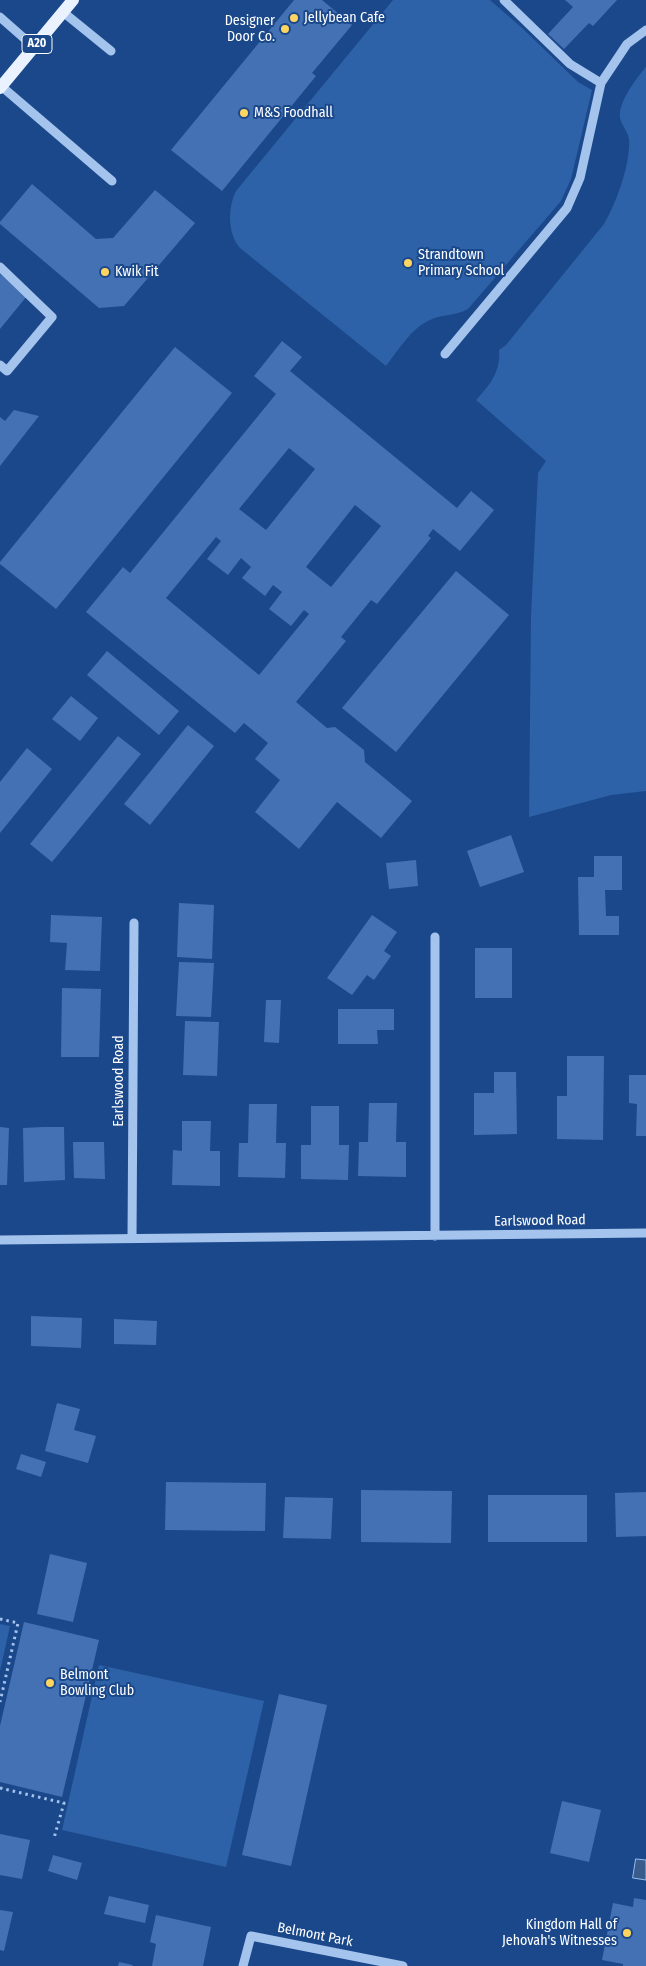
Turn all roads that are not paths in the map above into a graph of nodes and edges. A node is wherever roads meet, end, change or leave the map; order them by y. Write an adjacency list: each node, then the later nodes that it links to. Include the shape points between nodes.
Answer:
1 (73, 0): 3 (main road, A20)
2 (504, 0): 8 (street, via 570,64)
3 (63, 12): 6 (main road, A20); 7 (street)
4 (0, 17): 6 (street)
5 (646, 30): 8 (street, via 627,44)
6 (34, 48): 9 (main road, A20)
7 (112, 51)
8 (601, 83): 12 (street, via 580,178 566,208)
9 (1, 87): 10 (street)
10 (112, 181)
11 (0, 267): 13 (street, via 52,317 7,371)
12 (445, 354)
13 (0, 365)
14 (134, 923): 18 (street, Earlswood Road)
15 (436, 937): 17 (street)
16 (646, 1233): 17 (street, Earlswood Road)
17 (434, 1236): 18 (street, Earlswood Road)
18 (132, 1238): 19 (street, Earlswood Road)
19 (0, 1240)
20 (243, 1966): 21 (street, Belmont Park, via 251,1936)
21 (403, 1966)

